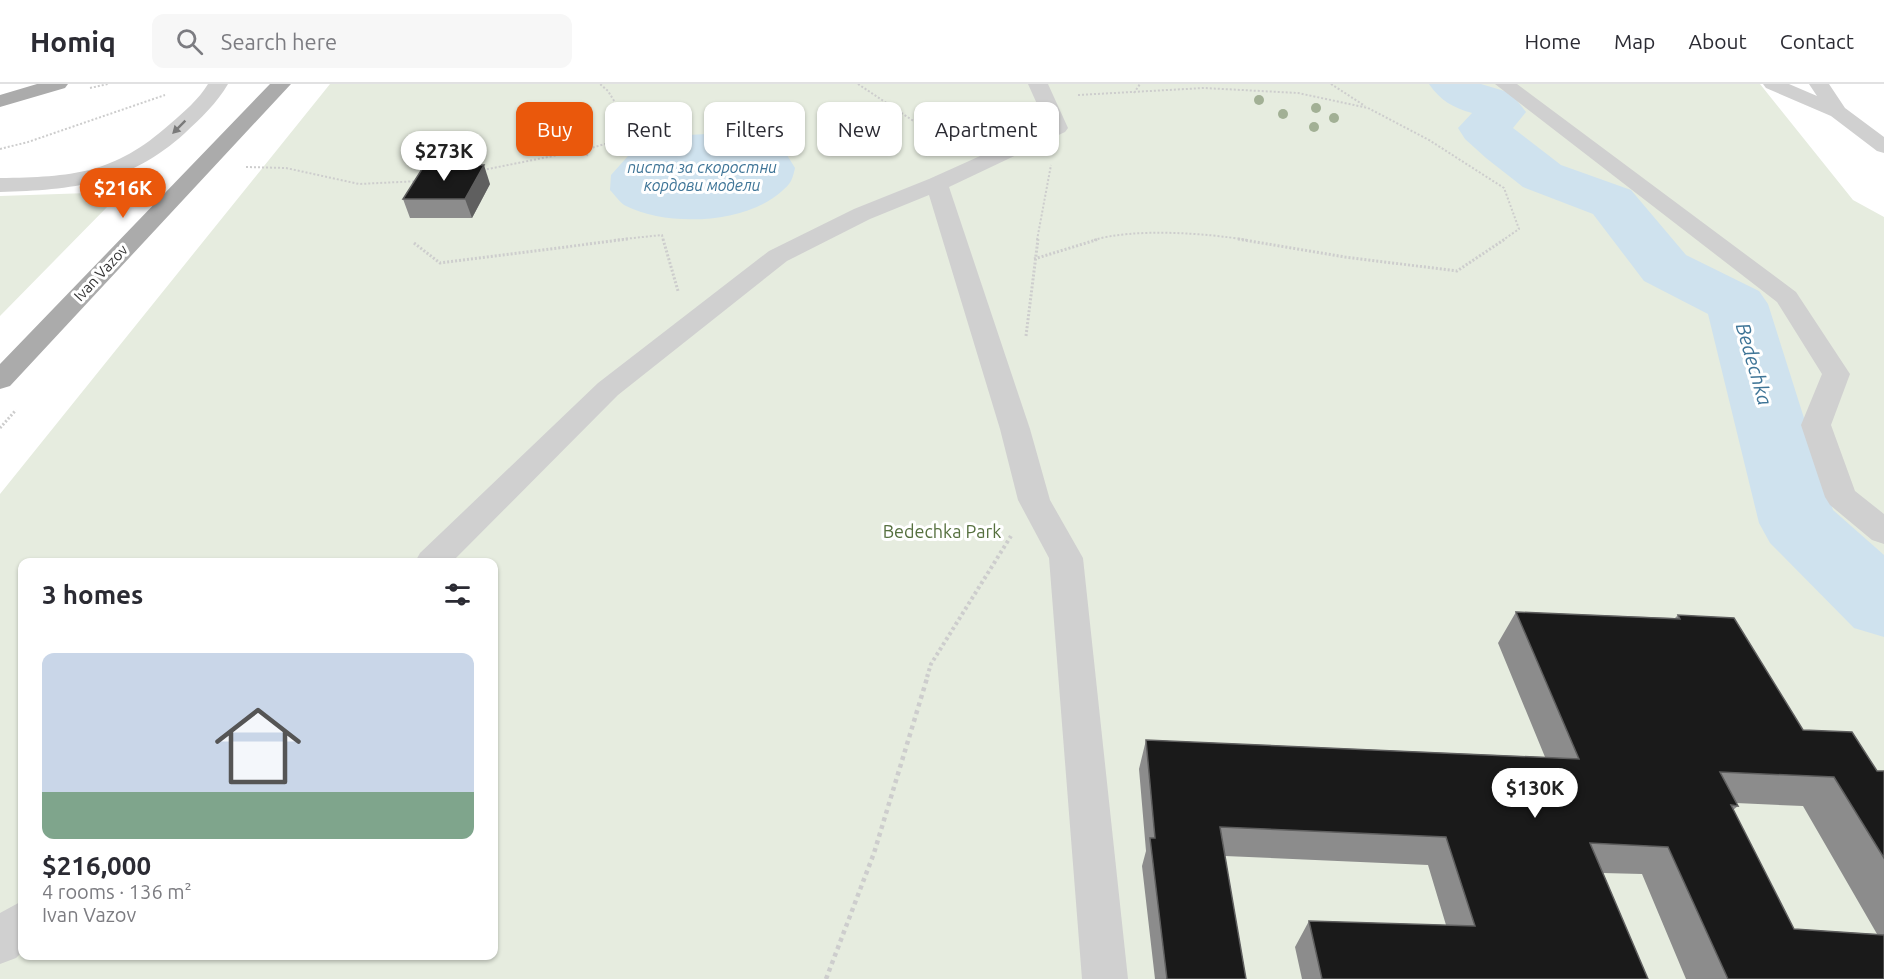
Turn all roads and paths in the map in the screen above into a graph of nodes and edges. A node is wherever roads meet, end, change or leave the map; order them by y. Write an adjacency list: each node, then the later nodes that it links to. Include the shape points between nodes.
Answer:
1 (218, 84): 27 (street, one-way to 27, via 163,143 140,159 82,180)
2 (600, 84): 17 (path, via 635,135)
3 (858, 84): 26 (path, via 915,122)
4 (1140, 84): 12 (path)
5 (1331, 84): 15 (path)
6 (1505, 84): 34 (street, via 1787,297 1836,374 1816,425 1841,497)
7 (1773, 84): 16 (street)
8 (1819, 84): 16 (street)
9 (47, 85): 14 (main road)
10 (278, 85): 32 (main road, Ivan Vazov)
11 (1041, 90): 12 (path)
12 (1134, 93): 15 (path, via 1204,88 1299,93)
13 (170, 94): 19 (path)
14 (0, 101)
15 (1368, 108): 29 (path, via 1429,140 1504,189 1520,229 1457,271 1211,234 1111,235)
16 (1838, 112): 18 (street)
17 (593, 148)
18 (1882, 148)
19 (0, 149)
20 (553, 156): 24 (path)
21 (998, 156): 26 (street)
22 (1053, 156): 29 (path)
23 (246, 167): 25 (path, via 286,168 359,184)
24 (483, 170)
25 (426, 181)
26 (937, 184): 30 (street, via 862,214 778,256); 33 (street)
27 (0, 185)
28 (414, 243): 30 (path, via 440,263 662,235)
29 (1034, 259): 31 (path)
30 (688, 326): 35 (street, via 608,389)
31 (1025, 338)
32 (0, 380)
33 (1034, 500): 38 (path, via 931,664 874,853); 39 (street, via 1066,558)
34 (1884, 532)
35 (436, 558)
36 (18, 926): 37 (street)
37 (0, 942)
38 (826, 979)
39 (1106, 979)

